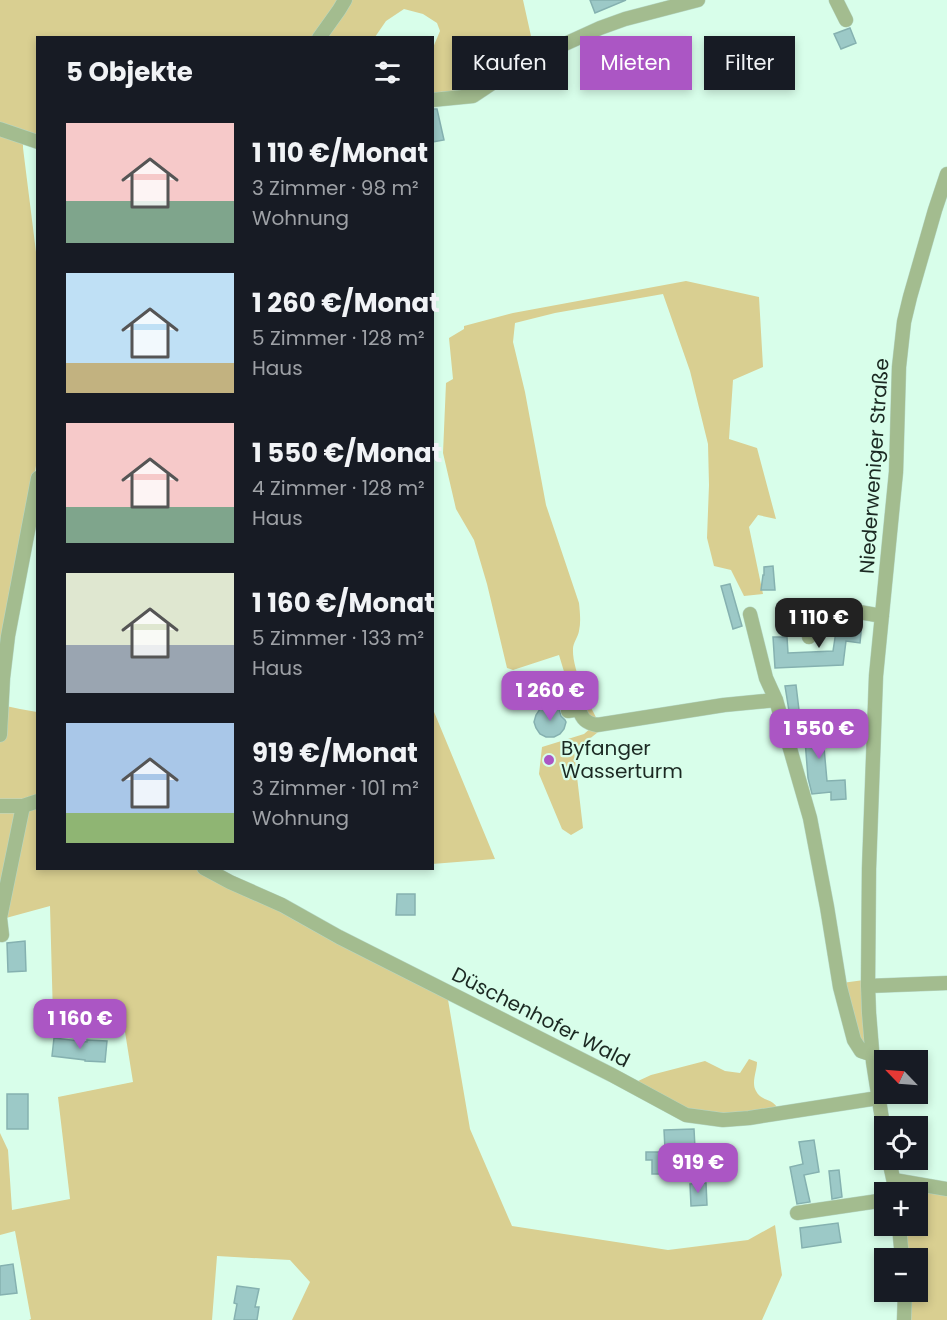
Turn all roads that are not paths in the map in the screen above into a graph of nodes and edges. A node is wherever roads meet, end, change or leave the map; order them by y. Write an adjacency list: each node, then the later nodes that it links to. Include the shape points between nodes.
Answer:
1 (345, 0): 5 (street)
2 (698, 0): 6 (street, via 600,28 521,63 473,96)
3 (836, 0): 4 (street)
4 (846, 20)
5 (320, 36)
6 (434, 100)
7 (0, 129): 8 (street)
8 (36, 141)
9 (947, 174): 12 (street, Niederweniger Straße, via 904,322 896,472)
10 (36, 488): 16 (street, via 8,636)
11 (750, 614): 14 (street, via 766,678)
12 (882, 616): 13 (street, via 842,609 808,612); 23 (street, Niederweniger Straße, via 870,834)
13 (809, 637)
14 (776, 700): 15 (street, via 612,724); 24 (street, via 810,818 840,987 854,1040 861,1051)
15 (575, 719)
16 (0, 735)
17 (36, 802): 19 (street)
18 (0, 806): 19 (street)
19 (23, 806): 21 (street, via 0,918)
20 (208, 870): 26 (street, Düschenhofer Wald, via 686,1115 723,1120 749,1118)
21 (2, 934)
22 (947, 983): 23 (street)
23 (868, 986): 24 (street, Niederweniger Straße)
24 (873, 1055): 25 (street, Niederweniger Straße)
25 (874, 1064)
26 (874, 1099)
27 (928, 1188): 28 (street)
28 (947, 1189)
29 (874, 1202): 30 (street)
30 (797, 1214)
31 (905, 1302): 32 (street)
32 (904, 1320)

